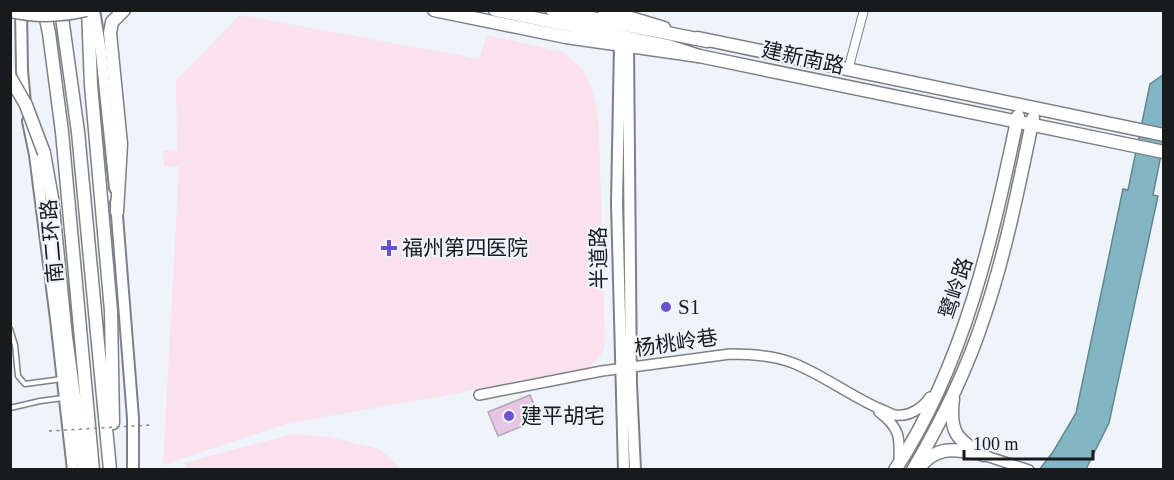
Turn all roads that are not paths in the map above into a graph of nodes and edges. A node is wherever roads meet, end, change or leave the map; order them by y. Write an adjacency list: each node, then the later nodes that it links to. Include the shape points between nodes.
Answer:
1 (21, 10): 29 (main road, via 22,71)
2 (44, 10): 39 (main road, 南二环路, via 62,132)
3 (61, 10): 40 (main road, 南二环路, via 78,132)
4 (87, 10): 12 (main road, bridge, via 62,16); 40 (main road, via 111,311)
5 (94, 10): 25 (main road)
6 (124, 10): 25 (main road, via 112,22 110,33 121,144)
7 (434, 10): 15 (main road, 建新南路)
8 (495, 10): 16 (main road)
9 (552, 10): 14 (main road)
10 (604, 10): 13 (main road, 建新南路)
11 (864, 10): 17 (street)
12 (10, 11)
13 (622, 13): 14 (main road, 建新南路)
14 (707, 41): 17 (main road, 建新南路)
15 (624, 46): 16 (main road, 建新南路); 28 (main road, 半道路, via 618,203)
16 (699, 56): 21 (main road, 建新南路)
17 (848, 70): 19 (main road, 建新南路)
18 (10, 77): 38 (main road, bridge, via 26,105 44,153)
19 (1020, 106): 20 (main road, 建新南路); 21 (main road, 鹭岭路)
20 (1035, 109): 22 (main road, 鹭岭路); 23 (main road, 建新南路)
21 (1017, 122): 22 (main road, 建新南路); 27 (main road, 鹭岭路, via 980,282)
22 (1032, 125): 24 (main road, 建新南路); 30 (main road, 鹭岭路, via 993,289)
23 (1164, 135)
24 (1163, 152)
25 (117, 212): 41 (main road, via 133,418)
26 (10, 329): 29 (lane, via 18,376 25,384)
27 (953, 357): 33 (street, via 926,403 917,410 898,415); 36 (main road, 鹭岭路)
28 (626, 368): 31 (street, 杨桃岭巷); 33 (street, 杨桃岭巷, via 730,354 763,356 801,366); 42 (main road, 半道路); 43 (main road, 半道路)
29 (63, 379): 32 (main road)
30 (953, 393): 35 (main road, via 951,415 955,433); 44 (main road, 鹭岭路)
31 (479, 395)
32 (65, 398): 34 (lane); 37 (main road)
33 (868, 403): 36 (street, via 891,421 897,431)
34 (10, 408)
35 (983, 455): 45 (main road, via 947,449 925,460); 46 (street)
36 (897, 467)
37 (73, 470)
38 (84, 470)
39 (93, 470)
40 (112, 470)
41 (133, 470)
42 (624, 470)
43 (635, 470)
44 (913, 470)
45 (918, 470)
46 (1029, 470)

